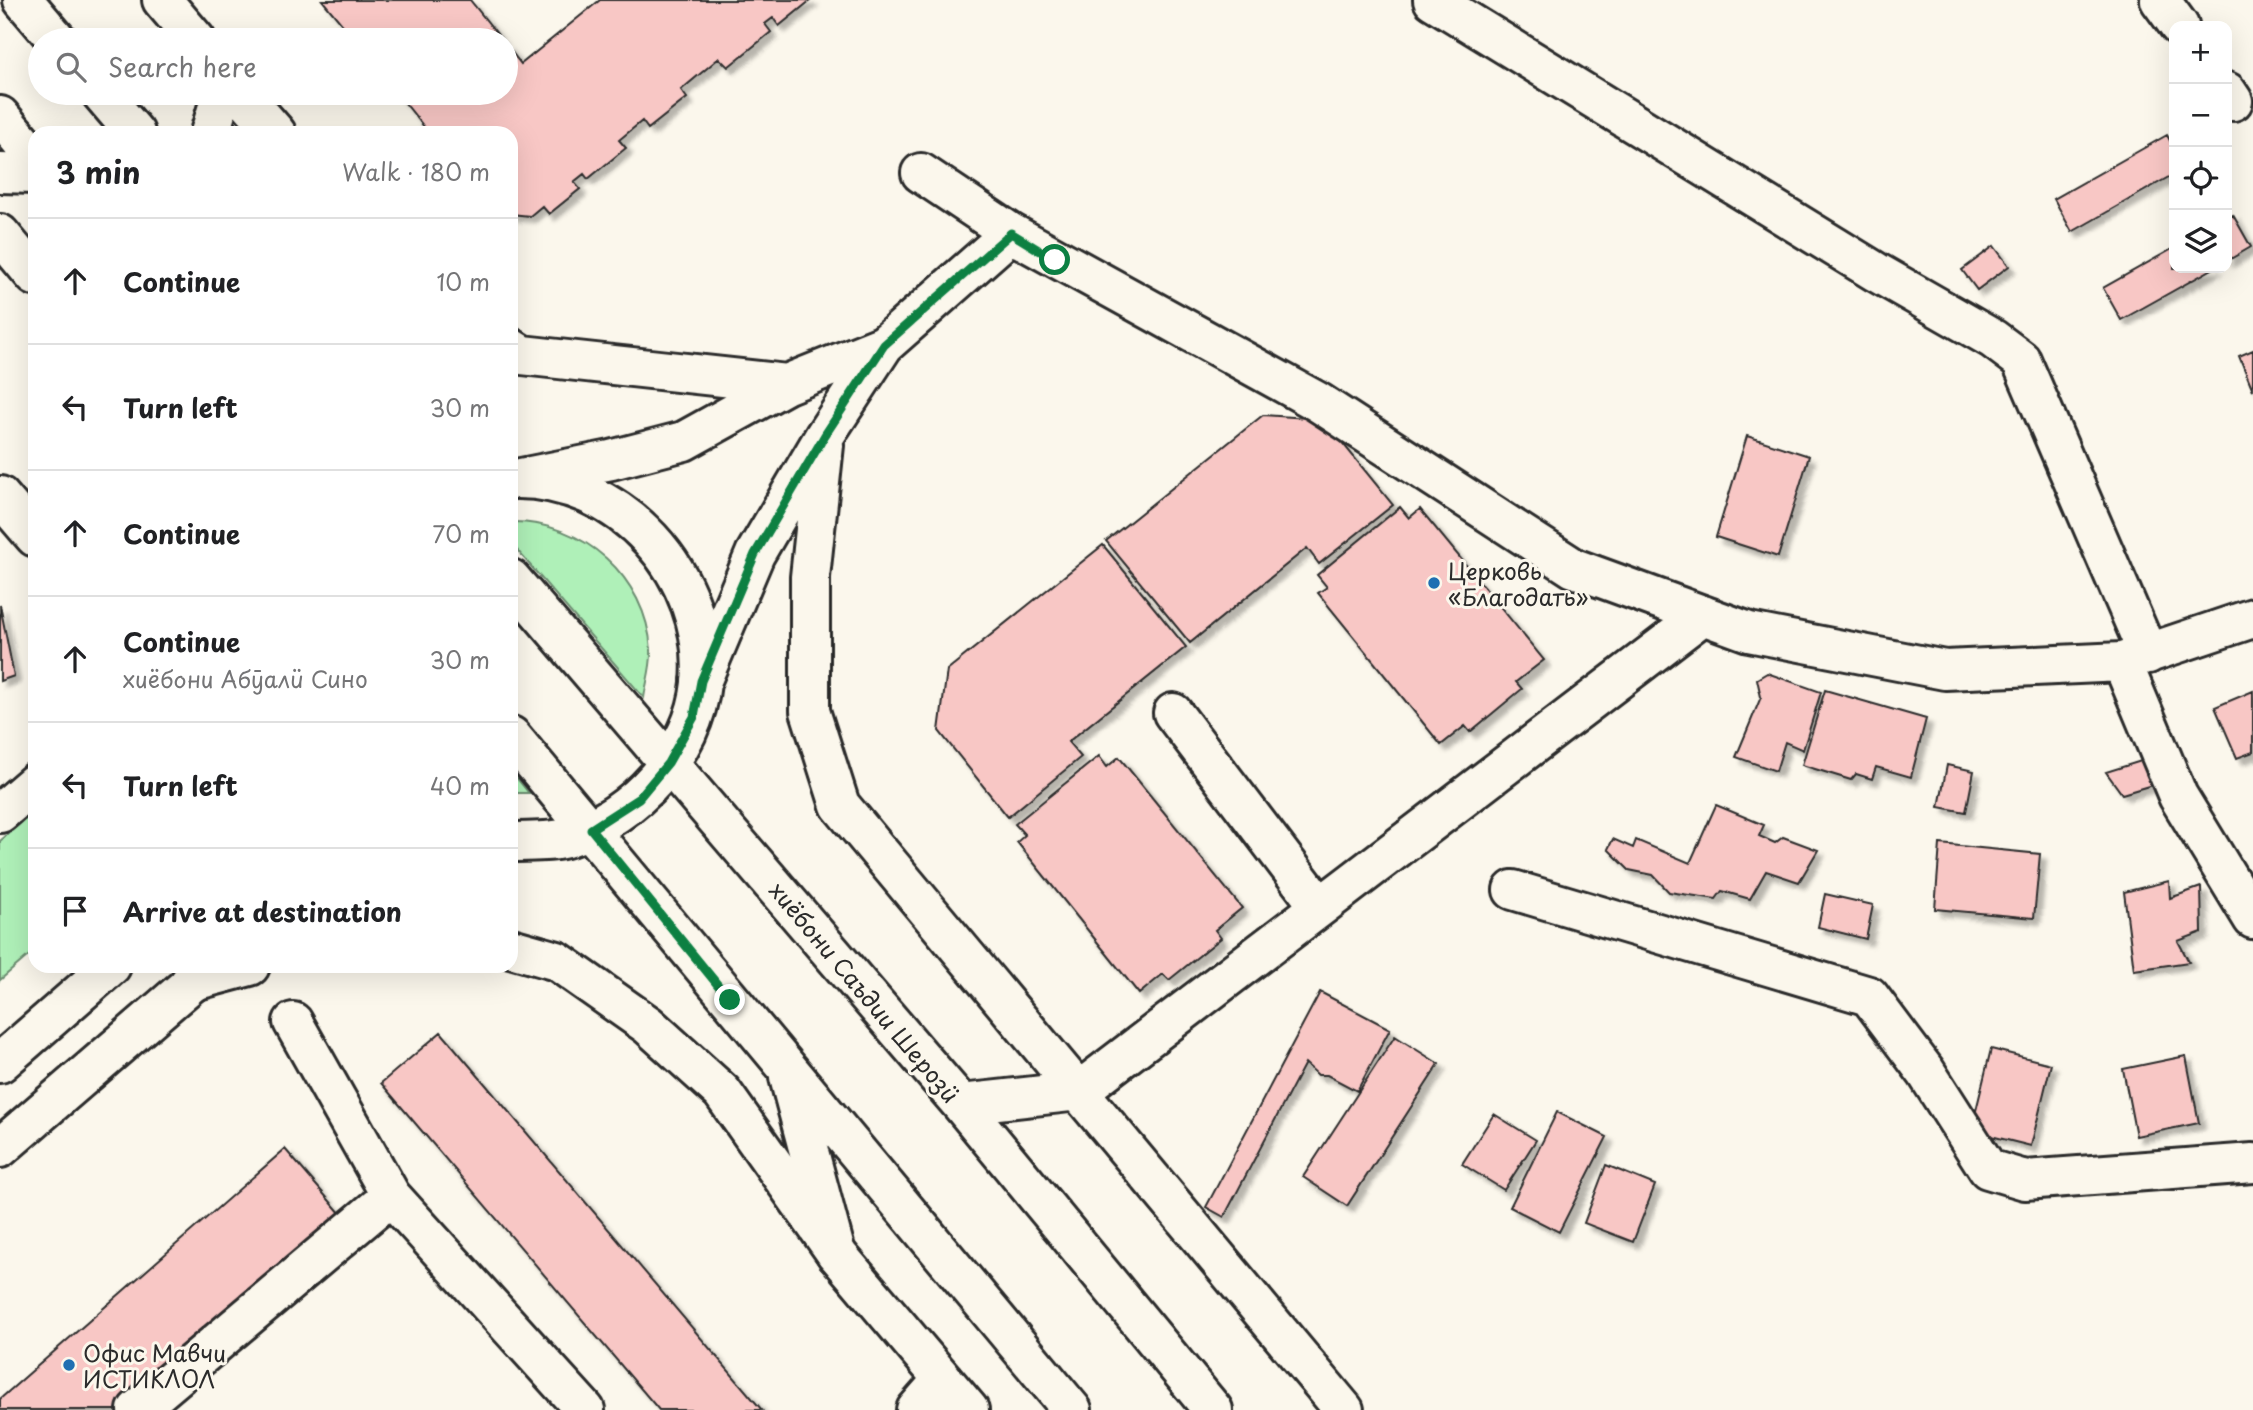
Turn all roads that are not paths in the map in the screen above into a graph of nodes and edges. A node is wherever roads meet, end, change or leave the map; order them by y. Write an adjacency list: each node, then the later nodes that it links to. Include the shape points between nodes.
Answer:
1 (23, 0): 6 (street)
2 (162, 0): 7 (street)
3 (1433, 0): 33 (street, via 2021,360)
4 (2160, 0): 5 (street)
5 (2175, 21)
6 (47, 28)
7 (186, 28)
8 (111, 105): 12 (street)
9 (218, 105): 13 (street)
10 (252, 105): 14 (street)
11 (0, 116): 15 (street)
12 (129, 126)
13 (212, 126)
14 (270, 126)
15 (28, 149)
16 (0, 173): 18 (street)
17 (921, 173): 19 (street)
18 (28, 174)
19 (1011, 233): 22 (street); 31 (street, via 1318,402 1574,568)
20 (0, 234): 21 (street)
21 (28, 267)
22 (884, 345): 24 (street); 25 (street)
23 (518, 352): 24 (street)
24 (787, 384): 26 (street, via 684,441)
25 (825, 435): 34 (street, via 755,554); 51 (street, via 810,577 810,711 840,805)
26 (518, 478)
27 (518, 480): 34 (street, via 575,487 638,525 671,562 696,619)
28 (0, 496): 29 (street)
29 (28, 529)
30 (518, 587): 37 (street, хиёбони Саъдии Шерозӣ)
31 (1703, 615): 33 (street, via 1749,632 1945,670); 43 (street)
32 (2253, 618): 33 (street)
33 (2135, 658): 44 (street, via 2178,796)
34 (701, 681): 37 (street, via 694,717)
35 (1172, 713): 43 (street)
36 (518, 744): 40 (street)
37 (668, 763): 40 (street, via 639,798); 52 (street, хиёбони Саъдии Шерозӣ)
38 (28, 789): 39 (street)
39 (0, 813)
40 (591, 829): 41 (street, via 566,838); 50 (street)
41 (518, 841)
42 (1513, 890): 54 (street, via 1869,996 1926,1072 1988,1168 2025,1180)
43 (1320, 907): 51 (street)
44 (2253, 919)
45 (518, 950): 56 (street, via 556,961 648,1025 722,1092)
46 (103, 973): 49 (street)
47 (200, 974): 53 (street)
48 (293, 1022): 55 (street)
49 (0, 1063)
50 (785, 1065): 56 (street); 62 (street)
51 (1079, 1091): 52 (street); 64 (street)
52 (961, 1104): 63 (street, хиёбони Саъдии Шерозӣ)
53 (0, 1148)
54 (2253, 1163)
55 (391, 1196): 58 (street); 59 (street)
56 (836, 1253): 57 (street)
57 (943, 1379): 60 (street); 61 (street)
58 (137, 1410)
59 (585, 1410)
60 (916, 1410)
61 (969, 1410)
62 (1072, 1410)
63 (1213, 1410)
64 (1344, 1410)

